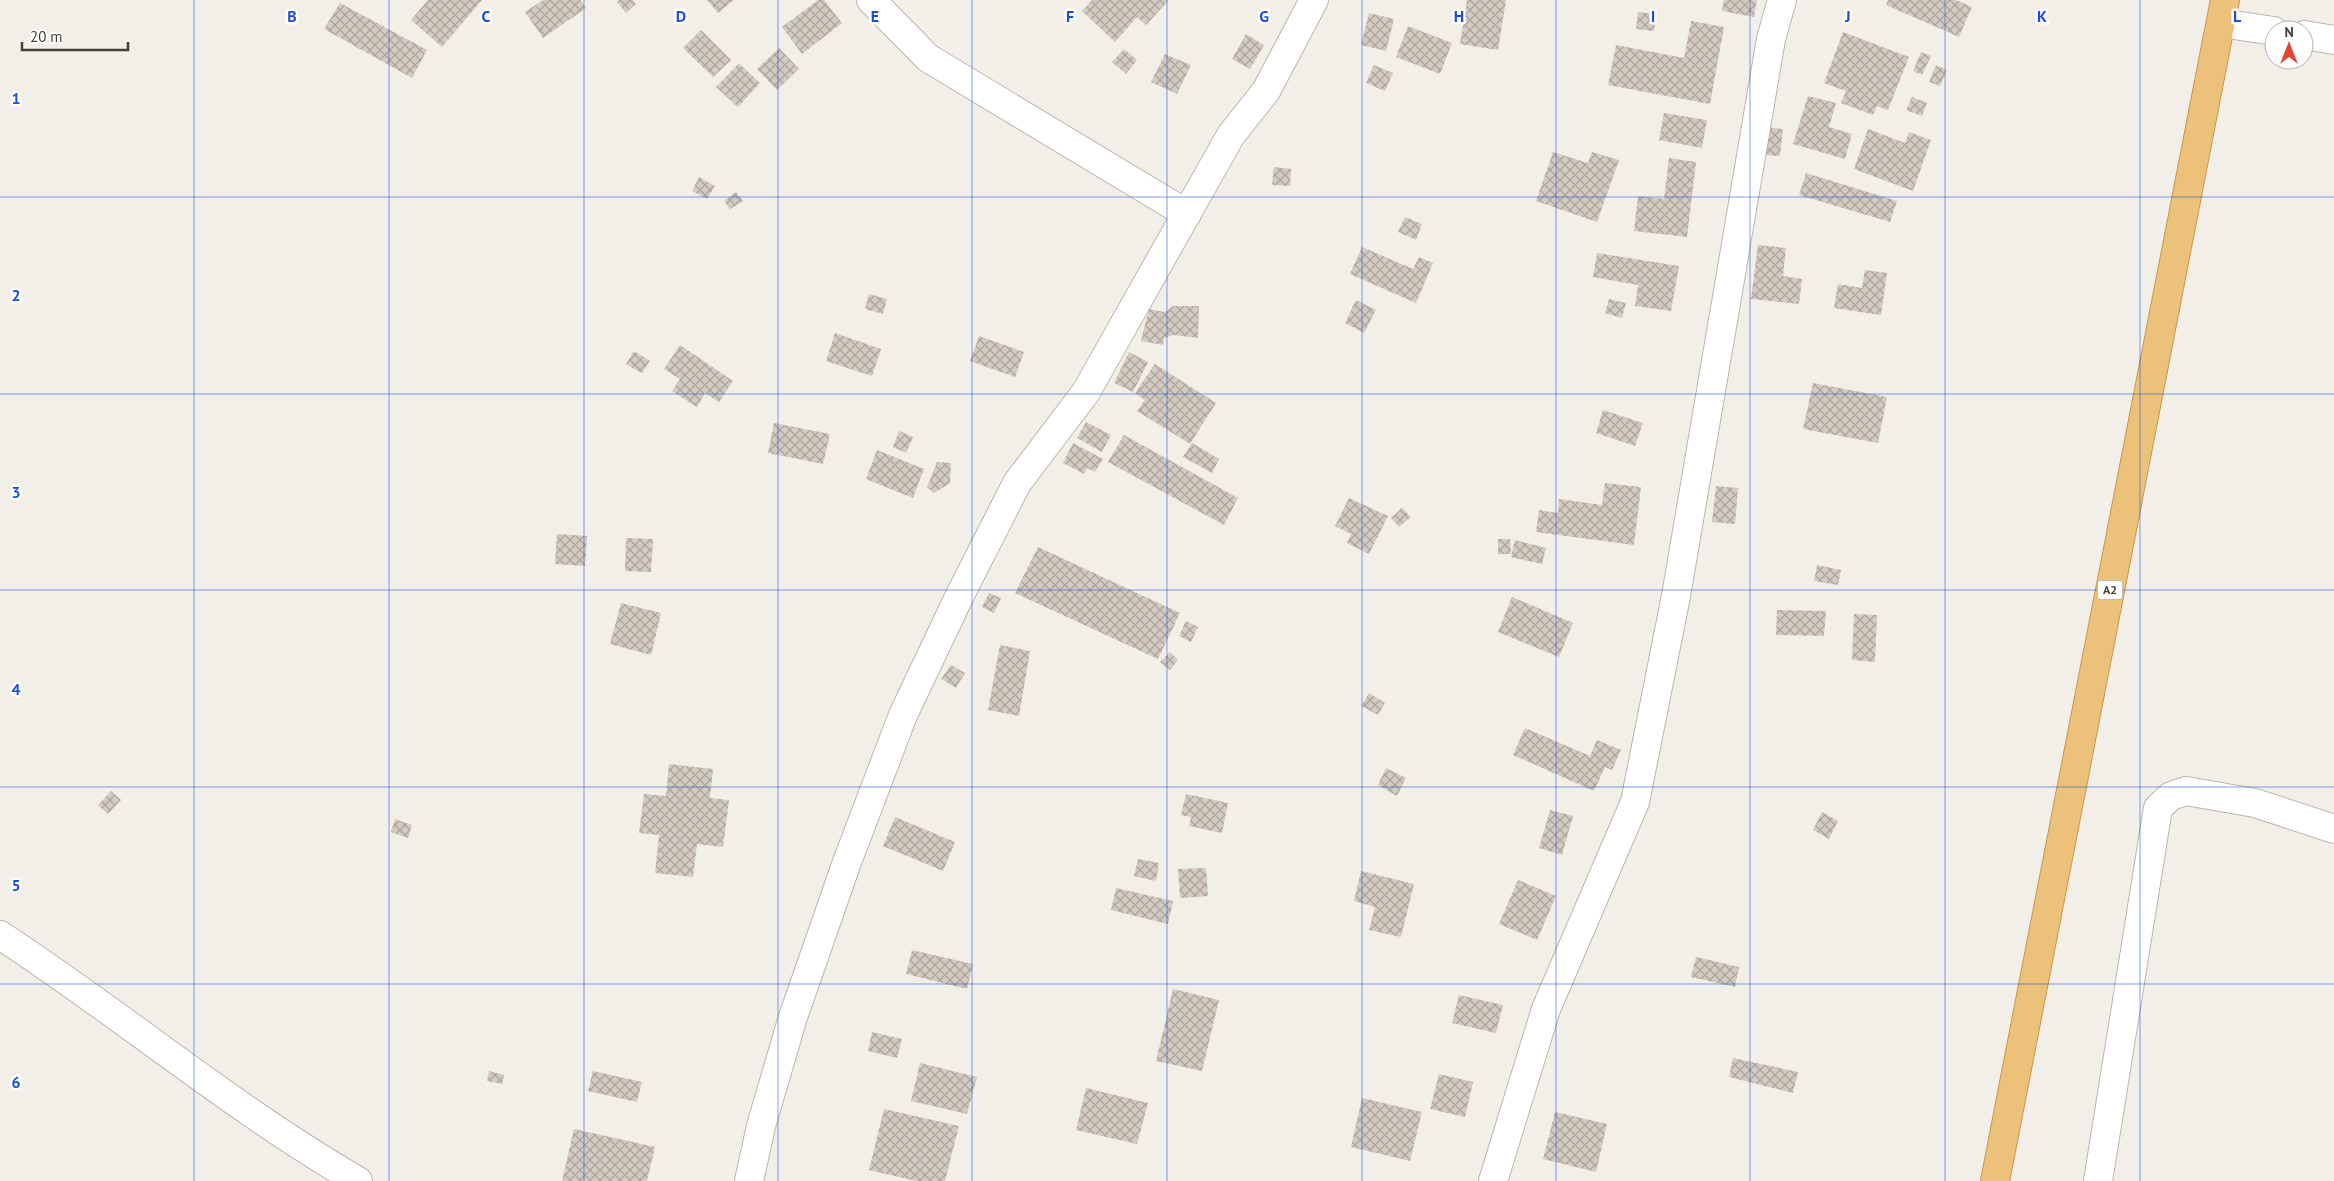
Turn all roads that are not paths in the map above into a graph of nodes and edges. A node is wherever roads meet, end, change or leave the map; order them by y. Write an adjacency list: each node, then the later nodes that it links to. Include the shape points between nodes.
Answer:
1 (871, 0): 8 (street, via 928,58)
2 (1314, 0): 8 (street, via 1266,91 1231,135)
3 (1782, 0): 13 (street, via 1771,39 1676,596 1635,802 1546,1009)
4 (2223, 11): 5 (street); 14 (highway, A2)
5 (2264, 27)
6 (2314, 37): 7 (street)
7 (2334, 40)
8 (1187, 214): 12 (street, via 1086,392 1017,483 903,715 793,1017 761,1126)
9 (2334, 829): 15 (street, via 2255,803 2186,792 2171,796 2158,808)
10 (0, 935): 11 (street, via 62,975 180,1064)
11 (358, 1181)
12 (749, 1181)
13 (1493, 1181)
14 (1995, 1181)
15 (2098, 1181)

